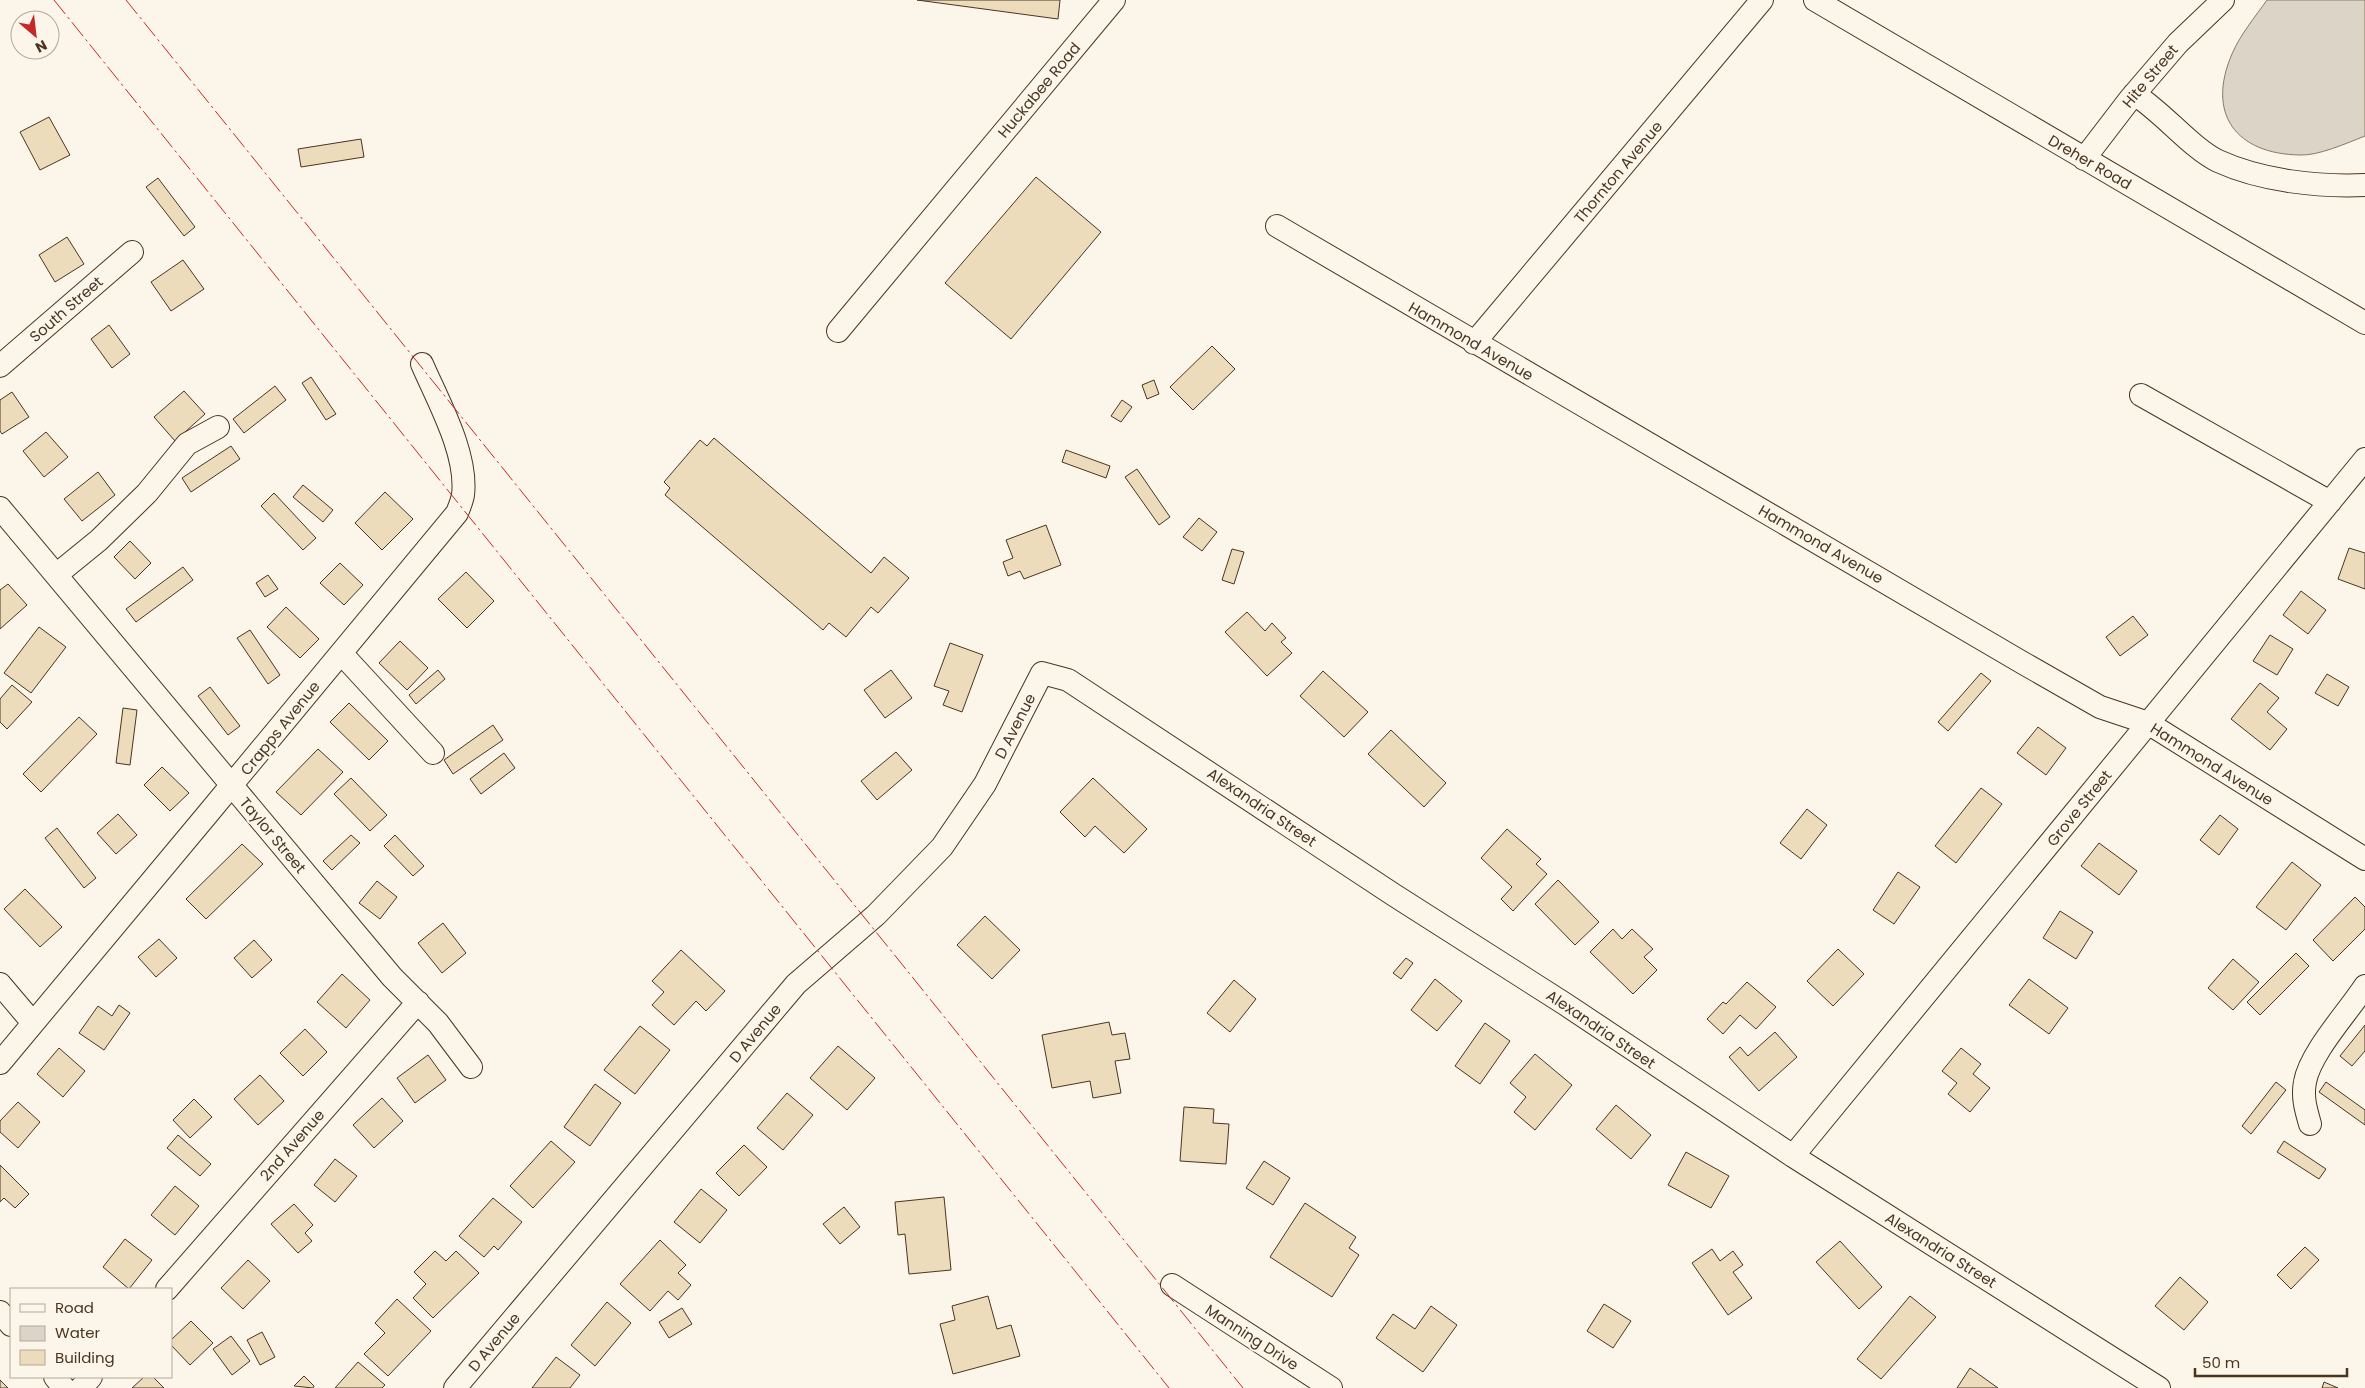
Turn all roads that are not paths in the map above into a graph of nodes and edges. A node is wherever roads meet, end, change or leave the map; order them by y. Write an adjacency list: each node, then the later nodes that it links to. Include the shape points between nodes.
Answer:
1 (1114, 0): 11 (street, Huckabee Road)
2 (1762, 0): 12 (street, Thornton Avenue)
3 (1815, 0): 6 (street, Dreher Road)
4 (2223, 0): 5 (street, Hite Street, via 2178,43)
5 (2134, 94): 6 (street, Hite Street); 7 (street, via 2218,160 2306,184)
6 (2084, 159): 10 (street, Dreher Road)
7 (2365, 185)
8 (1277, 226): 12 (street, Hammond Avenue)
9 (132, 252): 14 (street, South Street)
10 (2365, 323)
11 (838, 331)
12 (1474, 343): 23 (street, Hammond Avenue, via 2100,707)
13 (422, 364): 21 (street, Crapps Avenue, via 455,441 463,478 463,496 457,514)
14 (0, 366)
15 (2141, 395): 18 (street)
16 (218, 427): 20 (street, via 187,444 147,493 99,540)
17 (2365, 459): 18 (street, Grove Street)
18 (2330, 502): 23 (street, Grove Street)
19 (0, 508): 20 (street, Taylor Street)
20 (56, 574): 25 (street, Taylor Street)
21 (341, 653): 24 (street); 25 (street, Crapps Avenue)
22 (1042, 673): 34 (street, Alexandria Street, via 1068,680); 43 (street, D Avenue, via 985,784 942,847 876,915 796,984)
23 (2148, 723): 26 (street, Hammond Avenue); 34 (street, Grove Street)
24 (433, 753)
25 (232, 786): 29 (street, Taylor Street, via 392,977); 30 (street, Crapps Avenue)
26 (2365, 859)
27 (0, 984): 30 (street)
28 (2365, 986): 33 (street, via 2325,1043 2305,1080 2305,1108)
29 (418, 1002): 32 (street, Taylor Street); 36 (street, 2nd Avenue)
30 (33, 1024): 31 (street, Crapps Avenue)
31 (0, 1063)
32 (471, 1067)
33 (2310, 1124)
34 (1793, 1156): 45 (street, Alexandria Street)
35 (1172, 1285): 44 (street, Manning Drive)
36 (168, 1288)
37 (0, 1312): 38 (street)
38 (10, 1324)
39 (56, 1378): 41 (street)
40 (90, 1378): 42 (street)
41 (64, 1388)
42 (81, 1388)
43 (455, 1388)
44 (1331, 1388)
45 (2159, 1388)

